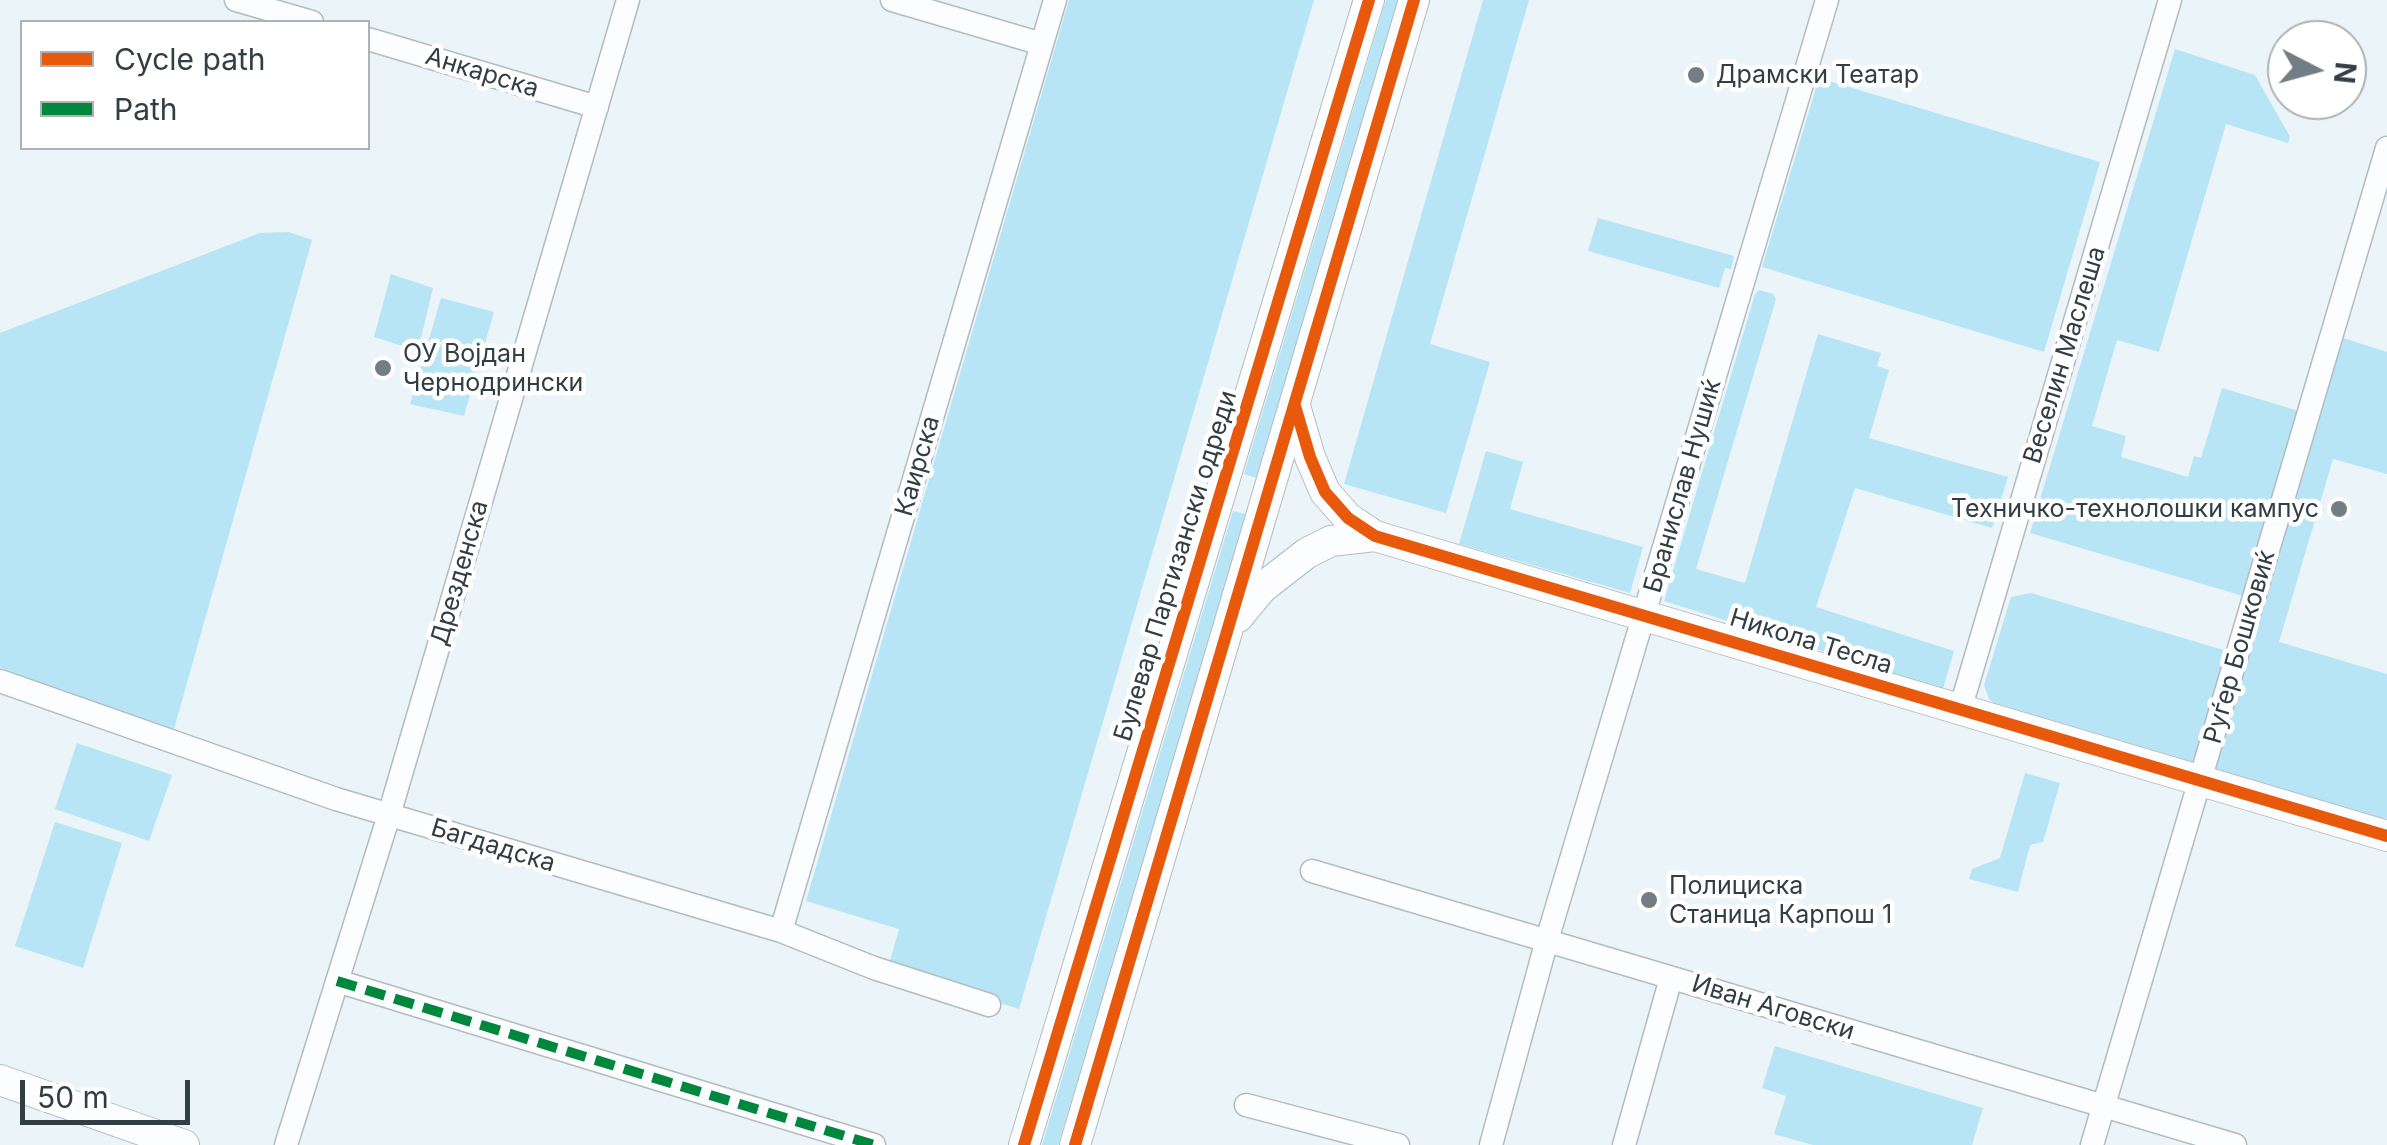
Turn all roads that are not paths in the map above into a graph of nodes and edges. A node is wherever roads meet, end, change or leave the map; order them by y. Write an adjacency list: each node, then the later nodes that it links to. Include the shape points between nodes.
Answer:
1 (236, 0): 9 (street)
2 (628, 0): 12 (street, Дрезденска)
3 (892, 0): 11 (street)
4 (1055, 0): 11 (street, Каирска)
5 (1369, 0): 35 (street, Булевар Партизански одреди)
6 (1414, 0): 14 (street)
7 (1826, 0): 16 (street, Бранислав Нушиќ)
8 (2170, 0): 19 (street, Веселин Маслеша)
9 (305, 20)
10 (370, 40): 12 (street, Анкарска)
11 (1042, 44): 24 (street, Каирска)
12 (596, 107): 21 (street, Дрезденска)
13 (2387, 148): 20 (street, Руѓер Бошковиќ)
14 (1294, 406): 15 (street, Никола Тесла, via 1325,492); 17 (street)
15 (1375, 536): 16 (street, Никола Тесла); 17 (street, Никола Тесла, via 1331,541 1307,553 1262,588)
16 (1644, 616): 19 (street, Никола Тесла); 25 (street, Бранислав Нушиќ)
17 (1230, 626): 36 (street)
18 (0, 681): 21 (street, Багдадска)
19 (1960, 710): 20 (street, Никола Тесла)
20 (2200, 781): 22 (street, Никола Тесла); 31 (street, Руѓер Бошковиќ)
21 (389, 815): 24 (street, Багдадска); 27 (street, Дрезденска)
22 (2387, 836)
23 (1312, 871): 25 (street, Иван Аговски)
24 (780, 931): 28 (street, Багдадска)
25 (1547, 940): 26 (street, Иван Аговски); 38 (street, Бранислав Нушиќ)
26 (1671, 978): 31 (street, Иван Аговски); 39 (street)
27 (338, 981): 33 (street, Дрезденска); 34 (street)
28 (988, 1005)
29 (0, 1080): 32 (street)
30 (1246, 1104): 37 (street)
31 (2103, 1107): 40 (street, Руѓер Бошковиќ); 41 (street, Иван Аговски)
32 (184, 1145)
33 (286, 1145)
34 (874, 1145)
35 (1024, 1145)
36 (1075, 1145)
37 (1398, 1145)
38 (1491, 1145)
39 (1624, 1145)
40 (2092, 1145)
41 (2235, 1145)

